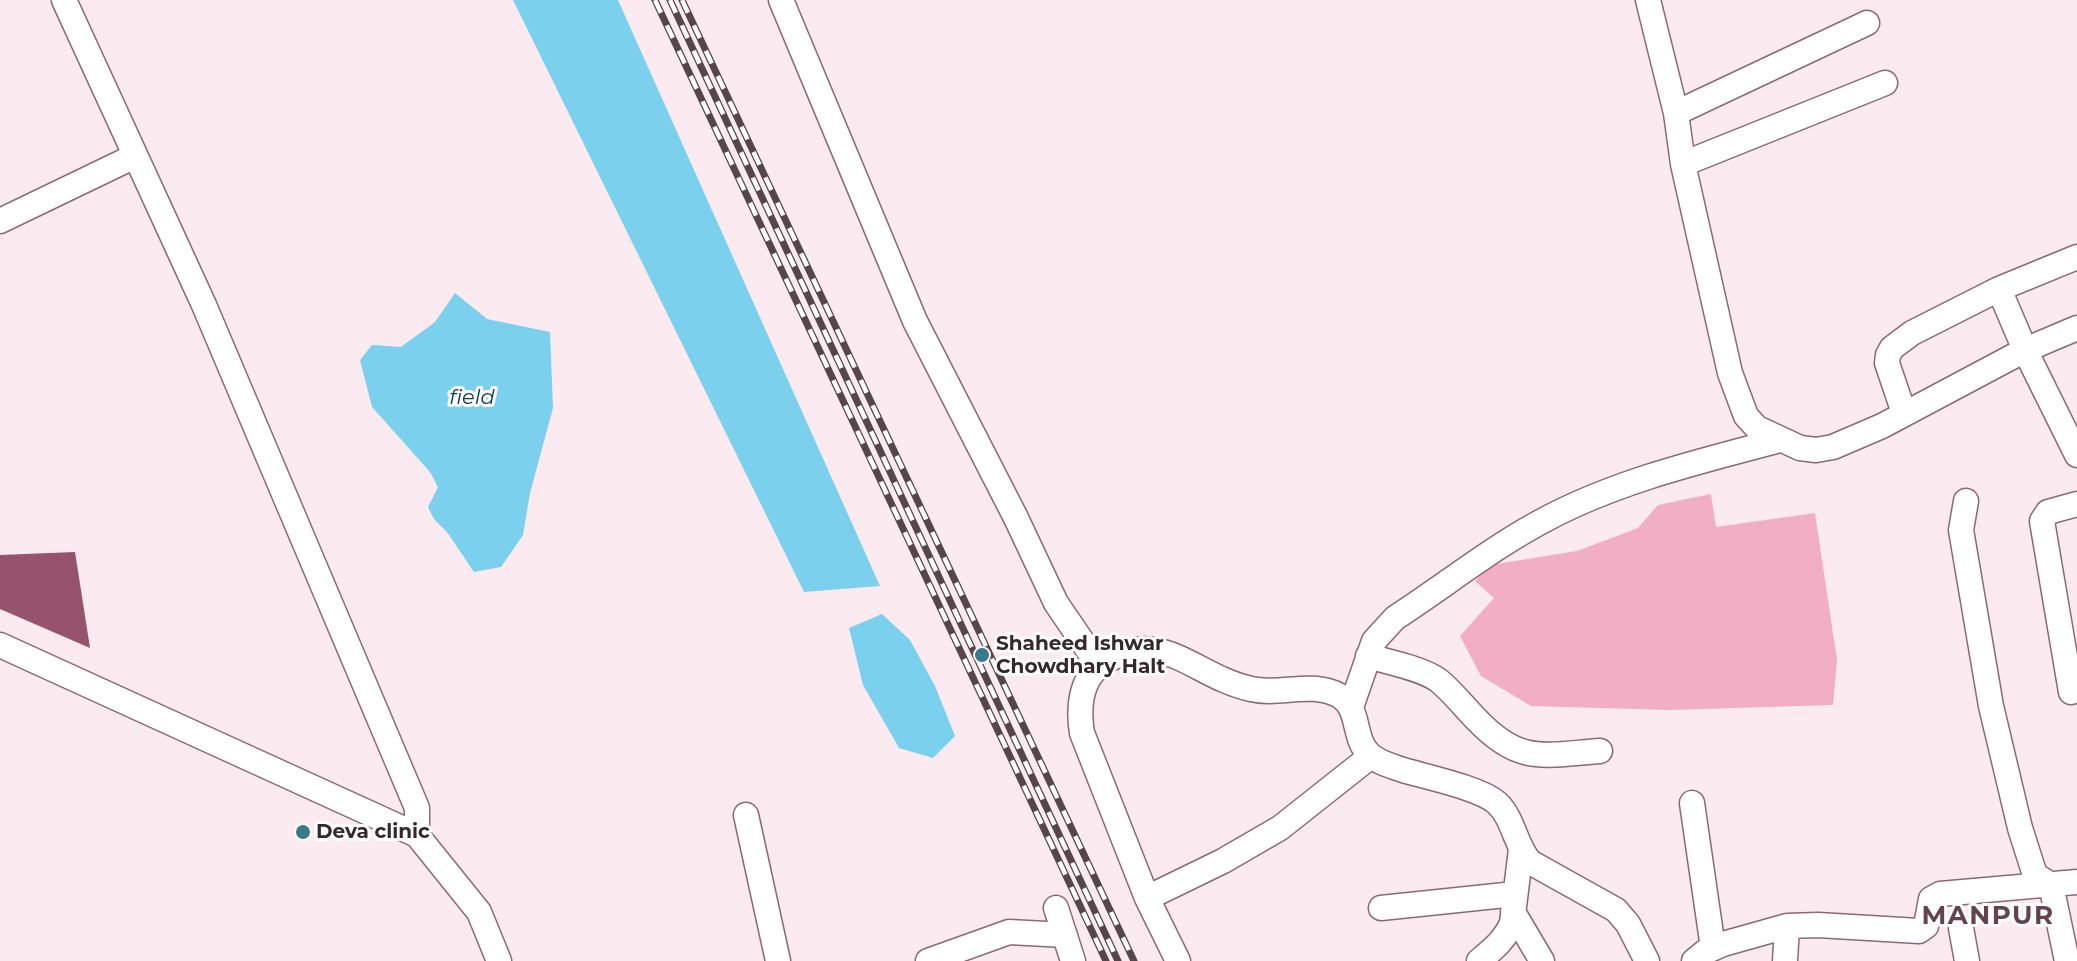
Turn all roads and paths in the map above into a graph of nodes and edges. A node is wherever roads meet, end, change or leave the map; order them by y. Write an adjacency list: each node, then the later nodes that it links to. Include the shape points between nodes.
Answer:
1 (64, 0): 7 (street)
2 (782, 0): 21 (street, via 915,321 1056,603)
3 (1648, 0): 6 (street)
4 (1867, 23): 6 (street)
5 (1885, 83): 8 (street)
6 (1676, 113): 8 (street)
7 (135, 156): 9 (street); 28 (street, via 204,305 417,808)
8 (1683, 164): 15 (street, via 1738,400 1757,428)
9 (0, 221)
10 (2077, 257): 11 (street)
11 (1999, 289): 13 (street); 14 (street, via 1912,333 1892,348 1887,363)
12 (2077, 328): 13 (street)
13 (2025, 350): 14 (street); 16 (street)
14 (1904, 413): 15 (street, via 1833,447 1800,448)
15 (1780, 440): 20 (street, via 1640,479 1548,518 1395,618 1374,641)
16 (2077, 455)
17 (1966, 501): 31 (street, via 1961,530 1991,706 2035,875)
18 (2077, 504): 22 (street, via 2048,512 2042,521)
19 (0, 645): 28 (street)
20 (1368, 656): 23 (street); 24 (street, via 1434,678 1486,730 1514,750 1528,754)
21 (1099, 666): 23 (street, via 1114,656 1146,648 1162,651 1245,688 1324,690); 32 (street, via 1083,691 1082,733)
22 (2071, 692)
23 (1351, 707): 25 (street, via 1360,742)
24 (1600, 751)
25 (1371, 756): 29 (street, via 1492,800 1504,812); 32 (street, via 1280,828)
26 (1692, 803): 39 (street)
27 (746, 815): 41 (street)
28 (417, 835): 40 (street, via 479,912)
29 (1521, 849): 33 (street); 47 (street, via 1535,866 1616,910)
30 (2077, 882): 31 (street)
31 (2051, 885): 36 (street, via 1936,895 1931,899 1926,926 1919,931); 50 (street)
32 (1147, 898): 44 (street)
33 (1514, 903): 35 (street); 45 (street, via 1512,923 1503,939); 46 (street)
34 (1056, 908): 38 (street)
35 (1381, 908)
36 (1787, 926): 39 (street); 48 (street)
37 (1961, 928): 49 (street)
38 (1065, 935): 42 (street, via 1009,932); 43 (street)
39 (1703, 954)
40 (499, 961)
41 (778, 961)
42 (928, 961)
43 (1072, 961)
44 (1178, 961)
45 (1479, 961)
46 (1542, 961)
47 (1647, 961)
48 (1785, 961)
49 (1966, 961)
50 (2067, 961)

